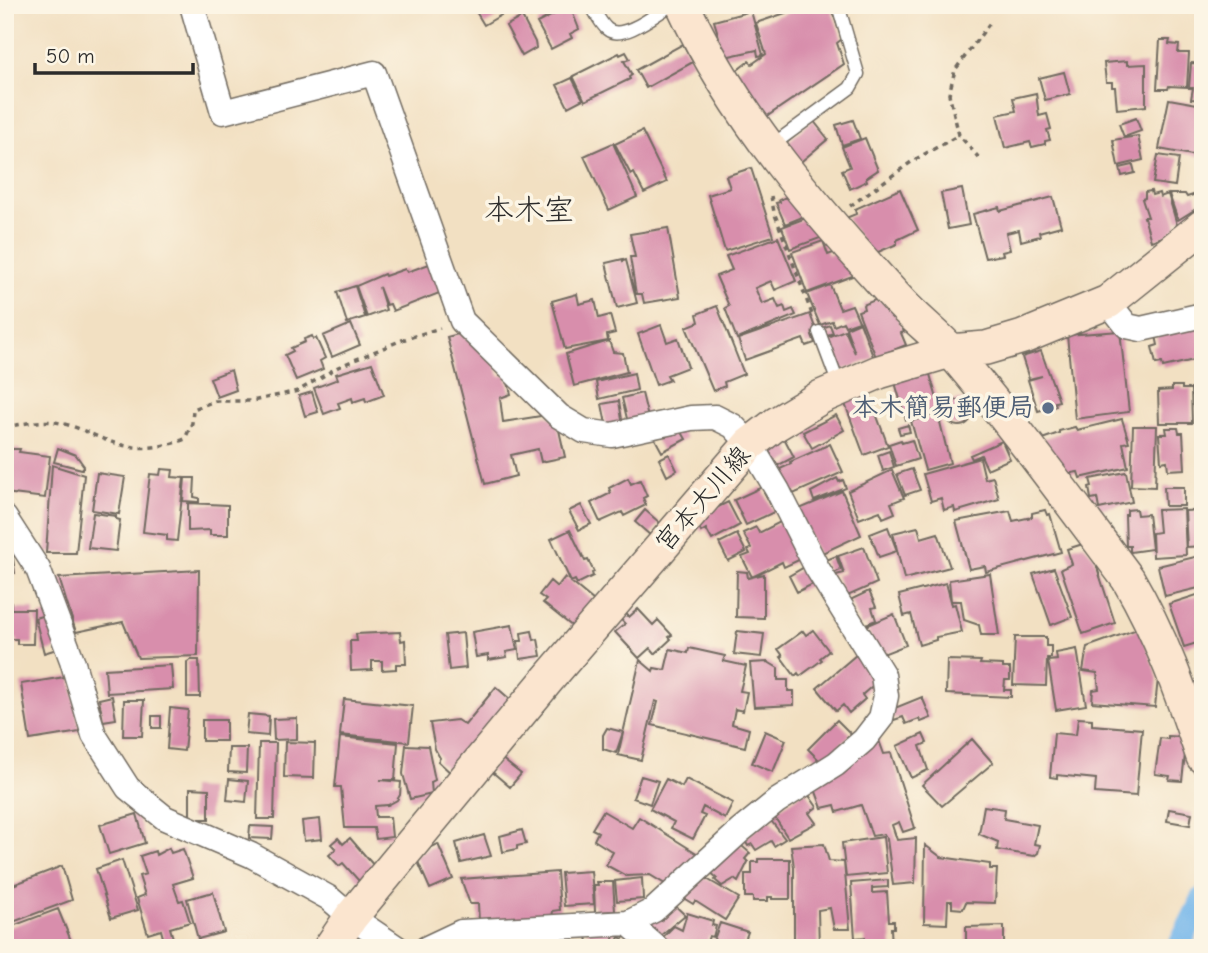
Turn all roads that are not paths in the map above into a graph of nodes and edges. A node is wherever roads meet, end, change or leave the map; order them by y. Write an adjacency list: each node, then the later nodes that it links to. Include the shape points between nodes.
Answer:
1 (192, 5): 13 (street, via 223,112 374,73 462,321 559,416 584,430 612,435 715,417 733,426)
2 (591, 5): 3 (lane, via 613,33 626,32)
3 (671, 5)
4 (683, 5): 6 (main road, via 732,97)
5 (838, 5): 6 (lane, via 858,74 850,88)
6 (771, 147): 11 (main road, via 829,222)
7 (1203, 226): 8 (main road, 宮本大川線)
8 (1108, 302): 9 (street, via 1127,326 1141,329); 11 (main road, 宮本大川線, via 1023,337 986,348)
9 (1203, 315)
10 (819, 332): 12 (lane)
11 (950, 351): 12 (main road, 宮本大川線); 15 (main road, via 1128,579 1163,647)
12 (840, 388): 13 (main road, 宮本大川線)
13 (750, 444): 16 (main road, 宮本大川線); 17 (street, via 817,568 883,675 887,696 881,718 864,740 836,764 777,800 653,910)
14 (5, 518): 16 (street, via 37,569 72,660 94,735 128,789 165,818 251,855 329,898)
15 (1203, 757)
16 (351, 917): 18 (main road, 宮本大川線); 19 (street)
17 (628, 923): 20 (street, via 500,935 461,932); 21 (street)
18 (330, 948)
19 (397, 948)
20 (427, 948)
21 (657, 948)

